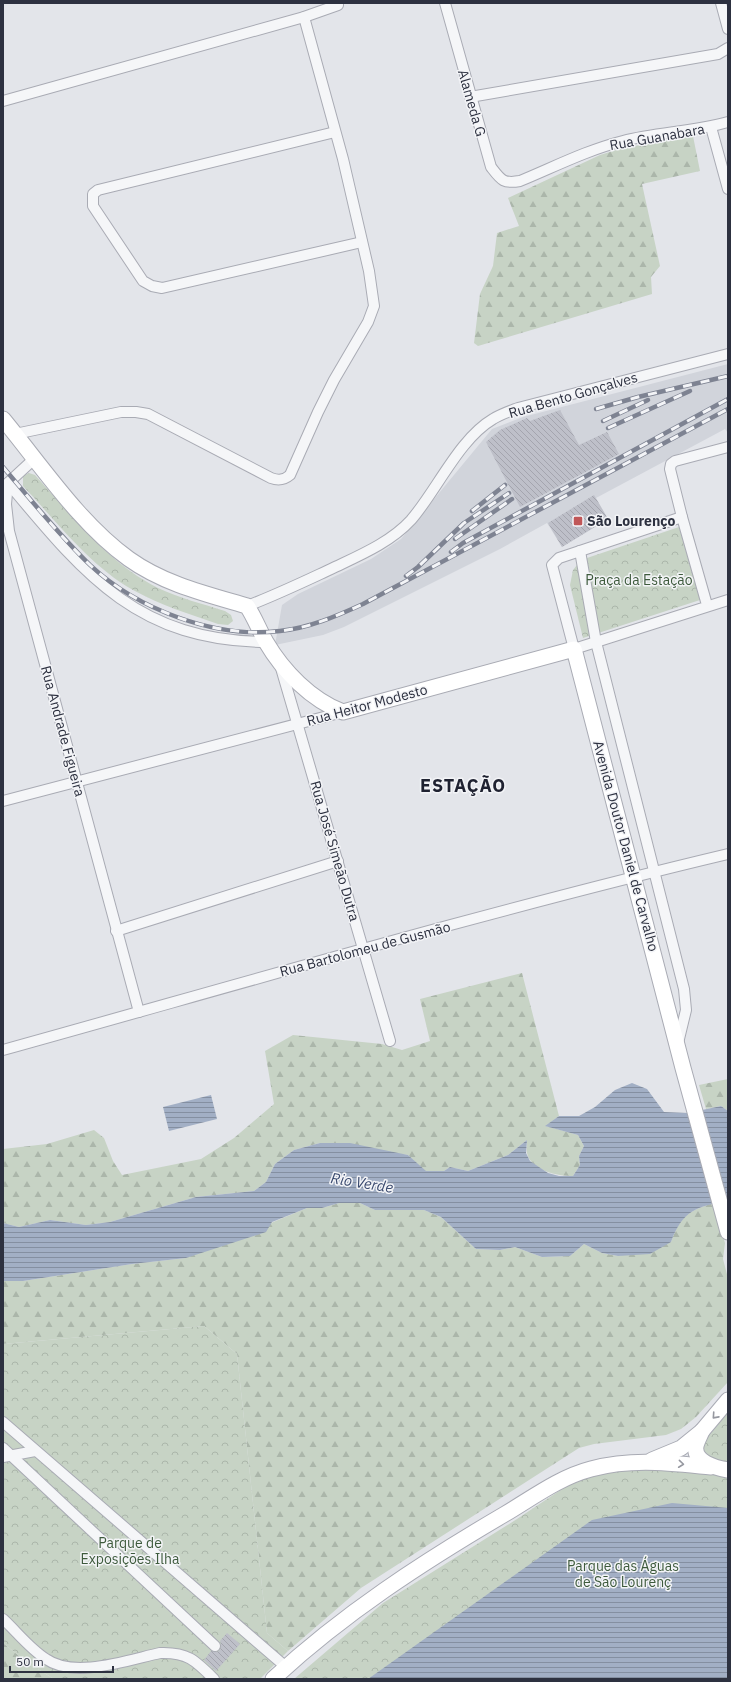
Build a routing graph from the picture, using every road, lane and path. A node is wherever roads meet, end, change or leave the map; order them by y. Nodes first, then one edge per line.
1 (444, 3) edge
2 (721, 3) edge
3 (338, 5) dead end
4 (304, 17) junction
5 (728, 30) edge
6 (728, 48) edge
7 (470, 97) junction
8 (3, 101) edge
9 (728, 122) edge
10 (712, 127) junction
11 (335, 132) junction
12 (520, 181) joint
13 (728, 188) edge
14 (362, 242) junction
15 (728, 354) edge
16 (3, 419) edge
17 (16, 434) junction
18 (728, 447) edge
19 (34, 458) junction
20 (8, 483) junction
21 (682, 517) junction
22 (6, 532) edge
23 (580, 551) junction
24 (728, 600) edge
25 (247, 606) junction
26 (707, 606) junction
27 (266, 642) junction
28 (596, 642) junction
29 (574, 649) junction
30 (280, 662) junction
31 (343, 712) junction
32 (297, 723) junction
33 (76, 782) junction
34 (3, 801) edge
35 (728, 854) edge
36 (338, 861) junction
37 (654, 872) junction
38 (635, 876) junction
39 (116, 931) junction
40 (363, 949) junction
41 (139, 1012) junction
42 (390, 1041) dead end
43 (678, 1044) junction
44 (3, 1050) edge
45 (726, 1227) edge
46 (728, 1400) edge
47 (3, 1422) edge
48 (702, 1431) junction
49 (3, 1448) edge
50 (35, 1451) junction
51 (8, 1457) edge
52 (651, 1461) junction
53 (711, 1467) junction
54 (728, 1470) edge
55 (3, 1619) edge
56 (215, 1646) dead end
57 (286, 1667) junction
58 (214, 1679) edge
59 (273, 1679) edge

1 - 7 street, Alameda G
2 - 5 street
3 - 4 street
4 - 8 street
4 - 11 street
6 - 7 street
7 - 12 street, Alameda G
9 - 10 street, Rua Guanabara
10 - 12 street, Rua Guanabara
10 - 13 street
11 - 14 street
11 - 14 street
14 - 17 street
15 - 25 street, Rua Bento Gonçalves
16 - 17 main road
17 - 19 main road
18 - 21 street
19 - 20 street
19 - 25 main road
20 - 22 street, Rua Andrade Figueira
20 - 27 street
21 - 23 street
21 - 26 street
22 - 33 street, Rua Andrade Figueira
23 - 28 street
23 - 29 street
24 - 26 street, Rua Heitor Modesto
25 - 27 main road, Rua José Simeão Dutra
26 - 28 street, Rua Heitor Modesto
27 - 30 main road, Rua José Simeão Dutra
28 - 29 street, Rua Heitor Modesto
28 - 37 street
29 - 31 main road, Rua Heitor Modesto
29 - 38 main road, Avenida Doutor Daniel de Carvalho
30 - 31 main road, Rua José Simeão Dutra
30 - 32 street, Rua José Simeão Dutra
31 - 32 street, Rua Heitor Modesto
32 - 33 street, Rua Heitor Modesto
32 - 36 street, Rua José Simeão Dutra
33 - 34 street, Rua Heitor Modesto
33 - 39 street, Rua Andrade Figueira
35 - 37 street, Rua Bartolomeu de Gusmão
36 - 39 street
36 - 40 street, Rua José Simeão Dutra
37 - 38 street, Rua Bartolomeu de Gusmão
37 - 43 street
38 - 40 street, Rua Bartolomeu de Gusmão
38 - 43 main road, Avenida Doutor Daniel de Carvalho
39 - 41 street, Rua Andrade Figueira
40 - 41 street, Rua Bartolomeu de Gusmão
40 - 42 street, Rua José Simeão Dutra
41 - 44 street, Rua Bartolomeu de Gusmão
43 - 45 main road, Avenida Doutor Daniel de Carvalho
46 -> 48 main road
47 - 50 street
48 - 52 main road
48 - 53 main road
49 - 51 street
50 - 51 street
50 - 57 street
51 - 56 street
52 -> 53 main road
52 - 57 main road
53 - 54 main road
55 - 58 street
57 - 59 main road

